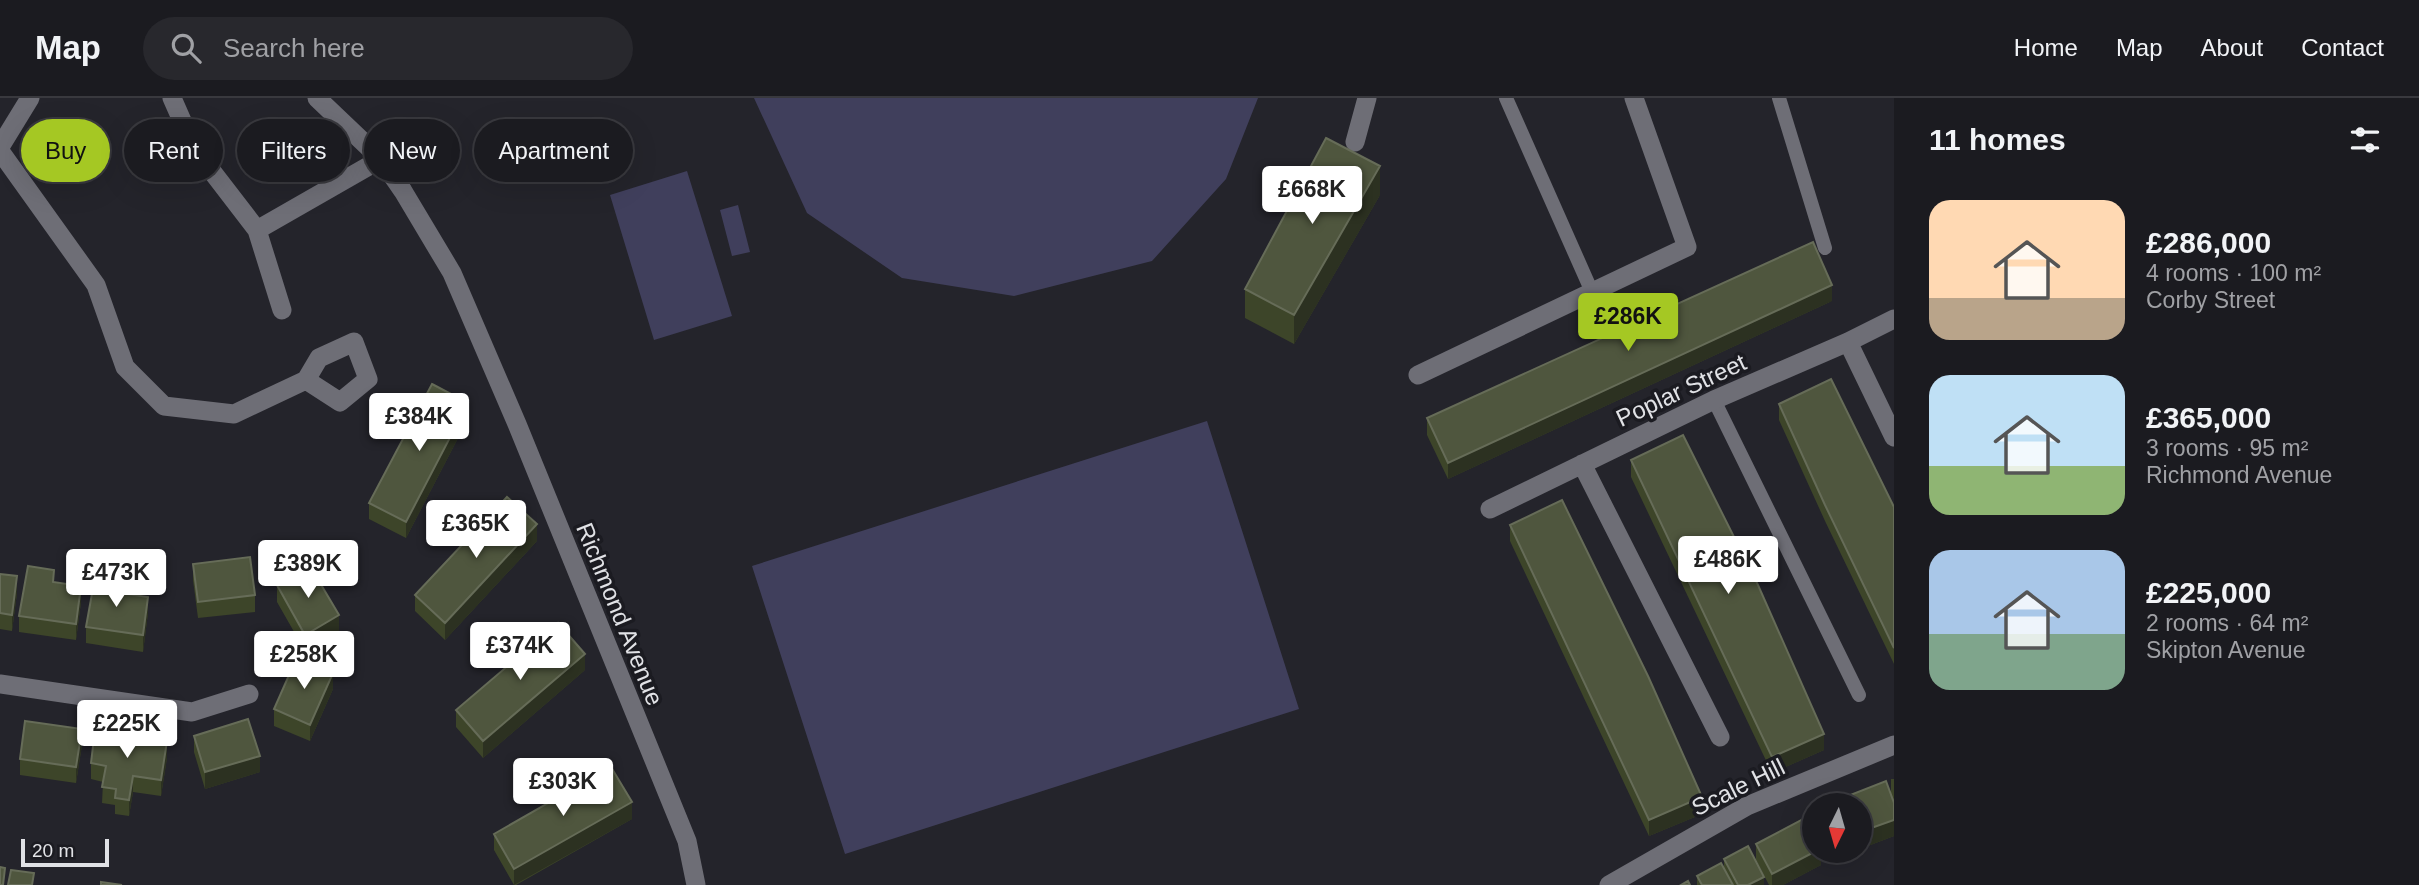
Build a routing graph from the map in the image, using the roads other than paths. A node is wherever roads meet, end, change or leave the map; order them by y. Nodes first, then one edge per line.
1 (30, 98) edge
2 (172, 98) edge
3 (317, 98) edge
4 (1367, 98) edge
5 (1506, 98) edge
6 (1634, 98) edge
7 (1779, 98) edge
8 (1355, 142) dead end
9 (364, 143) edge
10 (0, 149) edge
11 (364, 169) edge
12 (397, 182) edge
13 (257, 230) junction
14 (1825, 248) dead end
15 (1592, 292) junction
16 (282, 310) dead end
17 (1894, 319) edge
18 (1848, 342) junction
19 (1418, 375) dead end
20 (306, 380) dead end
21 (1714, 400) junction
22 (1894, 437) edge
23 (1582, 464) junction
24 (1490, 509) dead end
25 (0, 684) edge
26 (249, 694) dead end
27 (1859, 695) dead end
28 (1720, 737) dead end
29 (1894, 745) edge
30 (696, 885) edge
31 (1609, 885) edge

1 - 10 street
2 - 13 street
3 - 9 street, Richmond Avenue
4 - 8 street
5 - 15 lane
6 - 15 street
7 - 14 lane
10 - 20 street
11 - 13 street
12 - 30 street, Richmond Avenue
13 - 16 street
15 - 19 street
17 - 18 street, Poplar Street
18 - 21 street, Poplar Street
18 - 22 street
21 - 23 street, Poplar Street
21 - 27 lane
23 - 24 street, Poplar Street
23 - 28 street
25 - 26 street
29 - 31 street, Scale Hill

